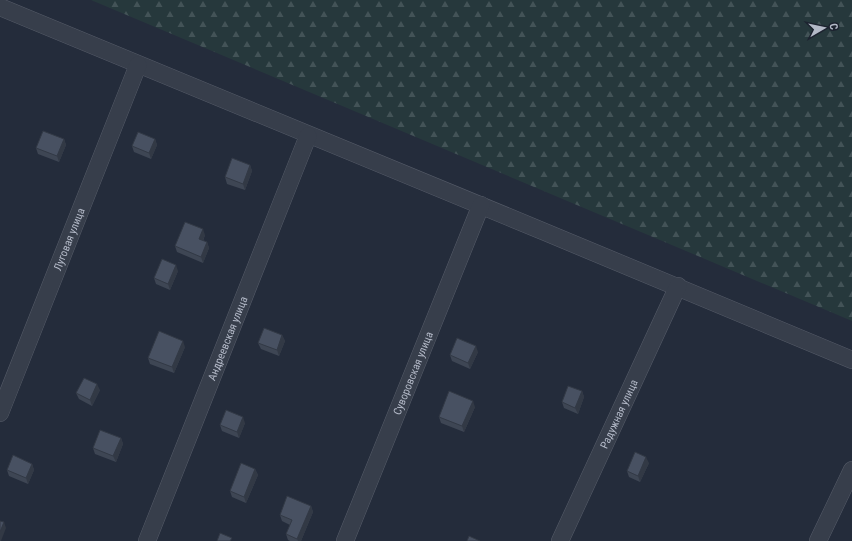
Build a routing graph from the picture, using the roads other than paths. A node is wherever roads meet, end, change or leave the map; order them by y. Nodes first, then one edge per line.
1 (0, 7) edge
2 (138, 65) junction
3 (308, 136) junction
4 (481, 205) junction
5 (678, 286) junction
6 (852, 360) edge
7 (0, 413) edge
8 (852, 470) edge
9 (146, 541) edge
10 (344, 541) edge
11 (560, 541) edge
12 (818, 541) edge

1 - 2 street
2 - 3 street
2 - 7 street, Луговая улица
3 - 4 street
3 - 9 street, Андреевская улица
4 - 5 street
4 - 10 street, Суворовская улица
5 - 6 street
5 - 11 street, Радужная улица
8 - 12 street

